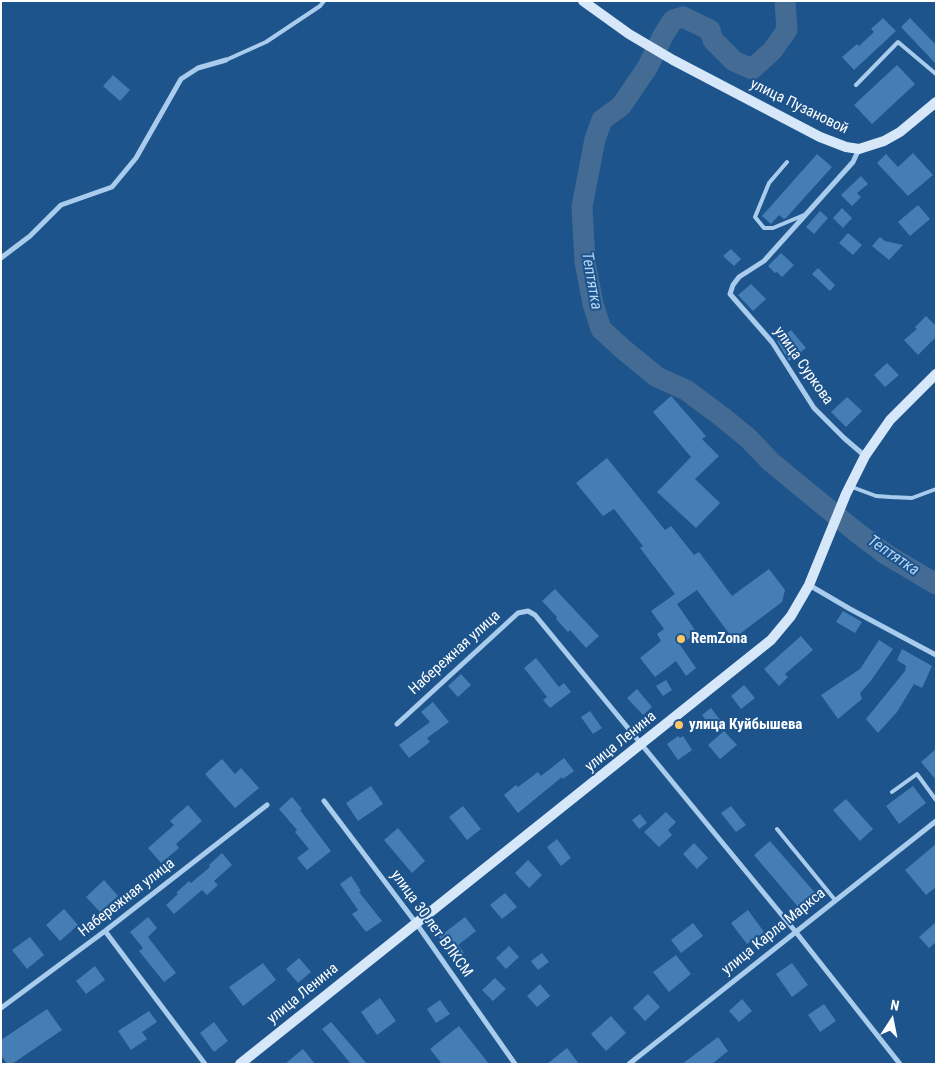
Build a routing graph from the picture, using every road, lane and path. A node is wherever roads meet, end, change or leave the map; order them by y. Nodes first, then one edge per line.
1 (324, 1) edge
2 (583, 1) edge
3 (226, 60) joint
4 (936, 74) edge
5 (856, 85) dead end
6 (936, 102) edge
7 (860, 148) junction
8 (787, 162) dead end
9 (806, 214) junction
10 (1, 258) edge
11 (936, 374) edge
12 (864, 456) junction
13 (936, 488) edge
14 (848, 490) junction
15 (809, 585) junction
16 (936, 655) edge
17 (396, 724) dead end
18 (642, 744) junction
19 (892, 792) dead end
20 (936, 800) edge
21 (324, 801) dead end
22 (267, 805) dead end
23 (936, 821) edge
24 (777, 829) dead end
25 (835, 900) junction
26 (416, 923) junction
27 (105, 931) junction
28 (795, 931) junction
29 (1, 1008) edge
30 (205, 1064) edge
31 (240, 1064) edge
32 (515, 1064) edge
33 (629, 1064) edge
34 (900, 1064) edge

1 - 3 lane
2 - 7 main road, улица Пузановой
3 - 10 street
4 - 5 lane
6 - 7 main road, улица Пузановой
7 - 9 street
8 - 9 lane
9 - 12 street, улица Суркова
11 - 12 main road, улица Ленина
12 - 14 main road, улица Ленина
13 - 14 lane
14 - 15 main road, улица Ленина
15 - 16 street
15 - 18 main road, улица Ленина
17 - 18 street, Набережная улица
18 - 26 main road, улица Ленина
18 - 28 street
19 - 20 lane
21 - 26 street, улица 30 лет ВЛКСМ
22 - 27 street, Набережная улица
23 - 25 street, улица Карла Маркса
24 - 25 lane
25 - 28 street, улица Карла Маркса
26 - 31 main road, улица Ленина
26 - 32 street, улица 30 лет ВЛКСМ
27 - 29 street, Набережная улица
27 - 30 street
28 - 33 street, улица Карла Маркса
28 - 34 street

